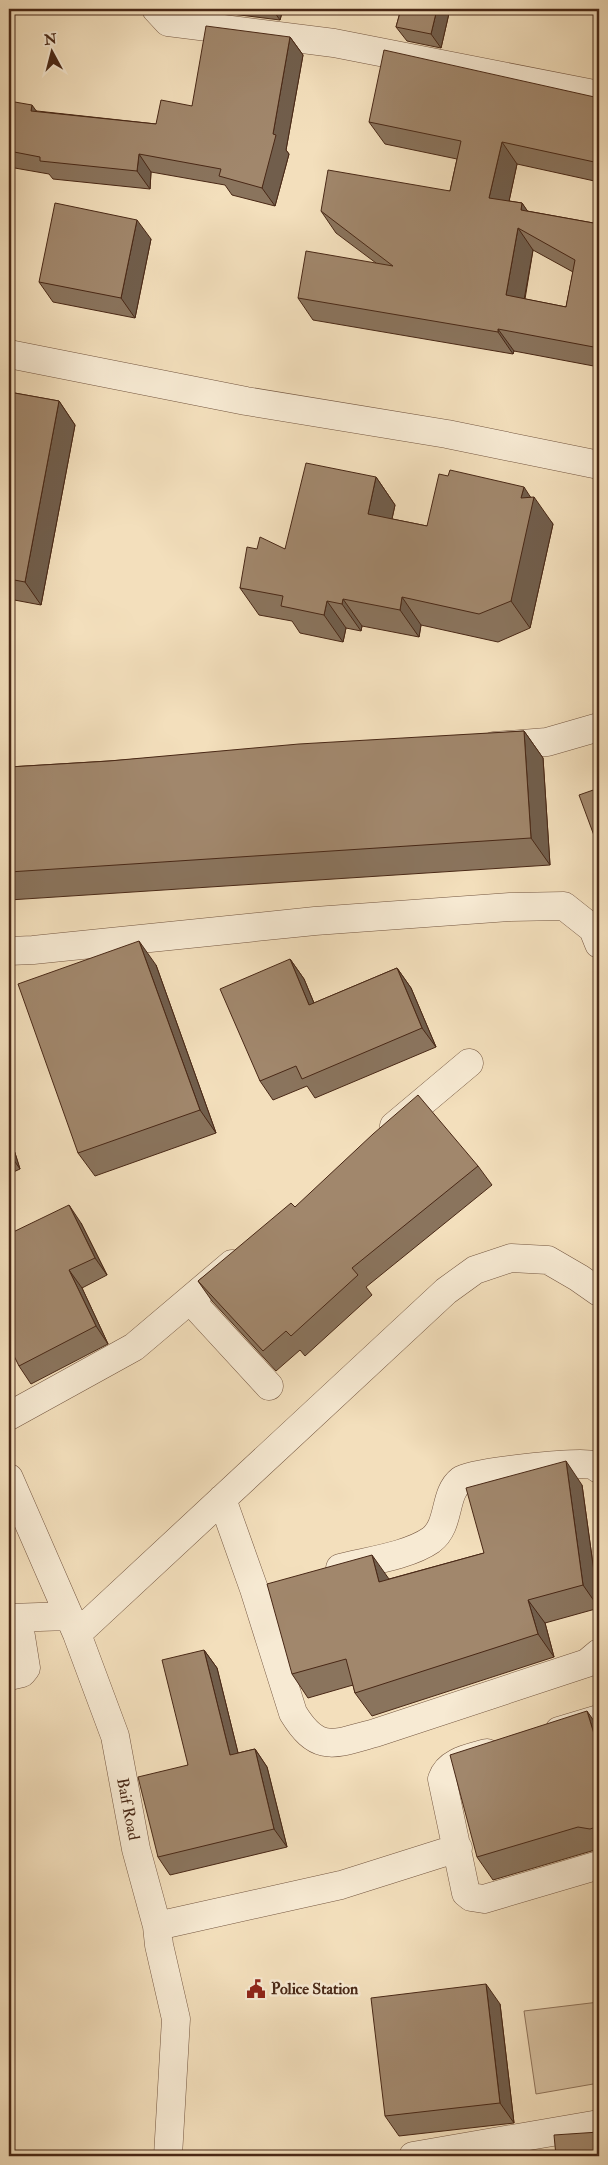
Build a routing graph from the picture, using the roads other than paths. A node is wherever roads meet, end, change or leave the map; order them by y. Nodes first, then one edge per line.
1 (156, 9) edge
2 (599, 95) edge
3 (9, 354) edge
4 (599, 465) edge
5 (599, 727) edge
6 (466, 748) edge
7 (599, 944) edge
8 (9, 950) edge
9 (469, 1063) dead end
10 (379, 1140) edge
11 (251, 1248) edge
12 (599, 1292) edge
13 (190, 1300) junction
14 (269, 1386) dead end
15 (9, 1416) edge
16 (599, 1469) edge
17 (9, 1478) edge
18 (222, 1499) junction
19 (320, 1573) edge
20 (282, 1582) edge
21 (254, 1589) junction
22 (13, 1618) edge
23 (73, 1625) junction
24 (599, 1654) edge
25 (9, 1676) edge
26 (599, 1719) edge
27 (536, 1738) edge
28 (508, 1747) edge
29 (458, 1848) junction
30 (599, 1865) edge
31 (157, 1926) junction
32 (599, 2124) edge
33 (168, 2156) edge
34 (413, 2156) edge

1 - 2 street
3 - 4 street
5 - 6 street
7 - 8 street
9 - 10 street
11 - 13 street
12 - 18 street
13 - 14 street
13 - 15 street
16 - 19 street
17 - 23 street, Baif Road
18 - 21 street
18 - 23 street
20 - 21 street
21 - 24 street
22 - 23 street
22 - 25 street
23 - 31 street, Baif Road
26 - 27 street
28 - 29 street
29 - 30 street
29 - 31 street
31 - 33 street, Baif Road
32 - 34 street

